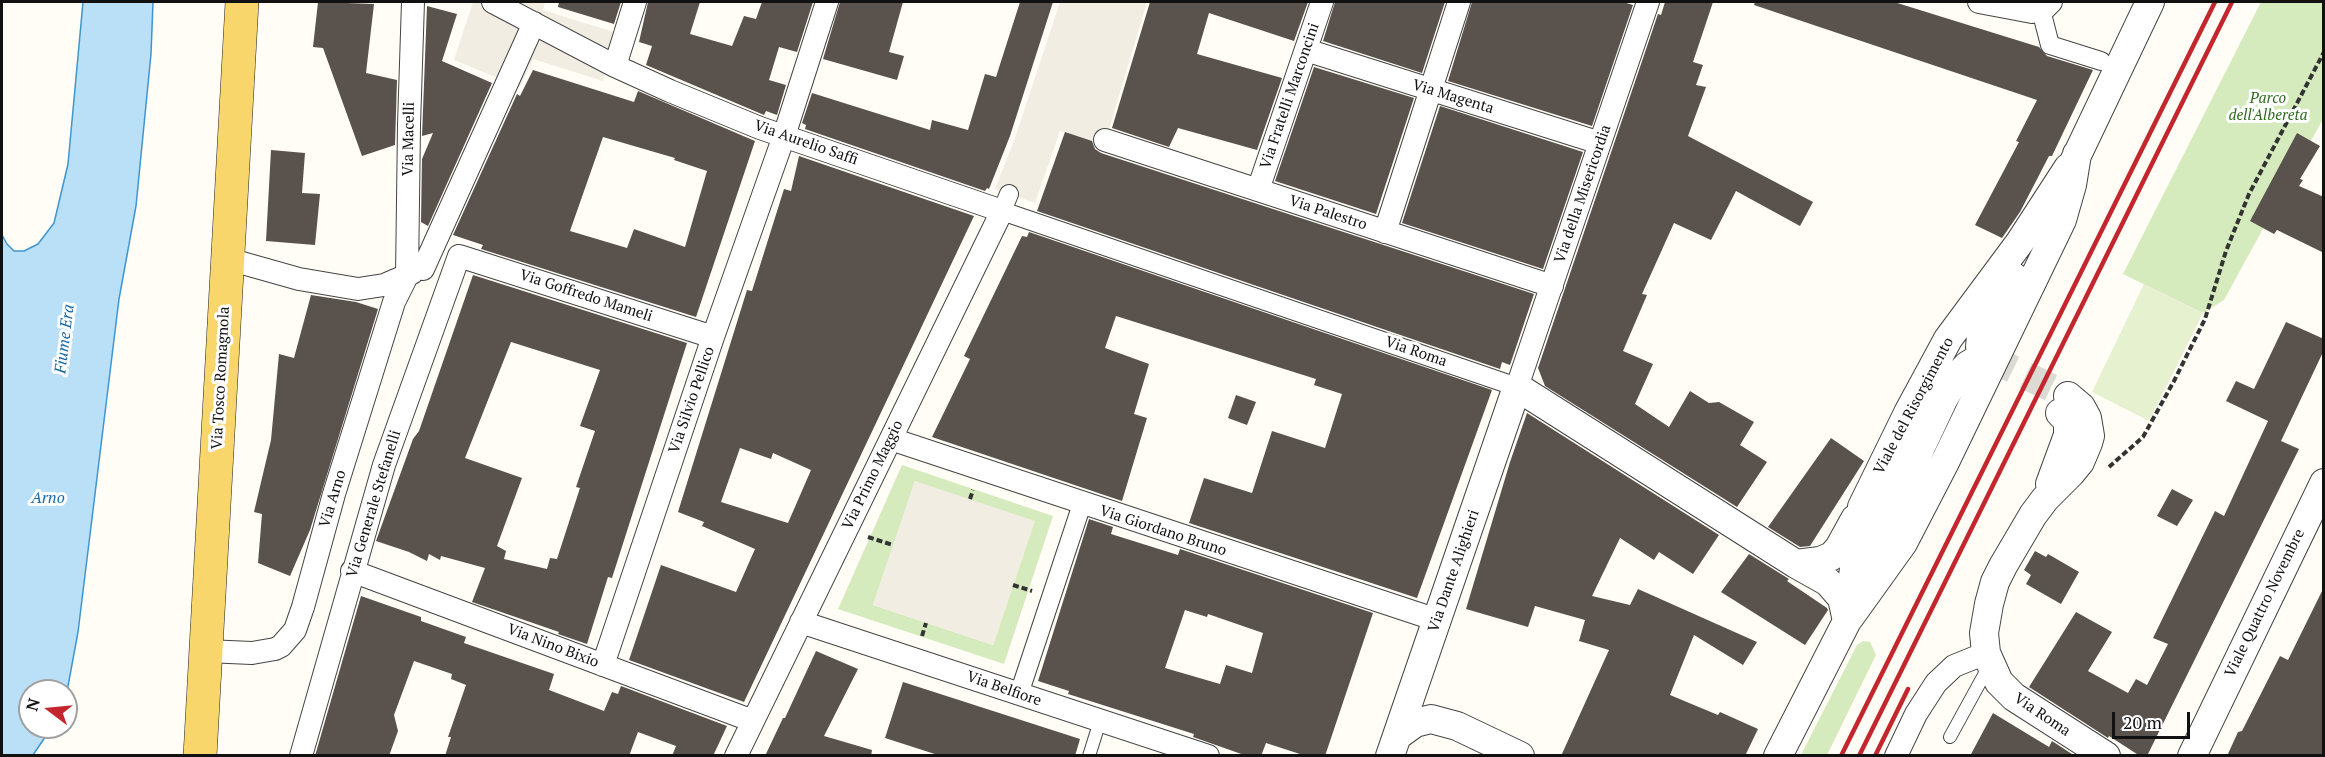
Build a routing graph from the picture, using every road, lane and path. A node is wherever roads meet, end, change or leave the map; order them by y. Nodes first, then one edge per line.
1 (414, 2) edge
2 (493, 2) edge
3 (635, 2) edge
4 (827, 2) edge
5 (1322, 2) edge
6 (1459, 2) edge
7 (1648, 2) edge
8 (1978, 2) edge
9 (2150, 2) edge
10 (246, 5) edge
11 (2046, 6) edge
12 (534, 23) junction
13 (1306, 50) junction
14 (2324, 52) edge
15 (2101, 61) dead end
16 (615, 66) junction
17 (1430, 90) junction
18 (784, 136) junction
19 (1105, 140) dead end
20 (1600, 143) junction
21 (2077, 154) junction
22 (1258, 190) junction
23 (1006, 202) junction
24 (1385, 232) junction
25 (459, 256) junction
26 (228, 259) junction
27 (415, 272) junction
28 (1552, 286) junction
29 (713, 337) junction
30 (1518, 387) junction
31 (2064, 404) dead end
32 (891, 439) junction
33 (2105, 471) dead end
34 (2324, 483) edge
35 (1082, 504) junction
36 (1862, 507) junction
37 (1796, 564) junction
38 (352, 571) junction
39 (1854, 610) junction
40 (1437, 620) junction
41 (801, 622) junction
42 (206, 651) junction
43 (1988, 659) junction
44 (603, 665) junction
45 (1019, 694) junction
46 (753, 721) junction
47 (1100, 721) junction
48 (1950, 737) dead end
49 (1393, 746) edge
50 (1194, 754) edge
51 (200, 756) edge
52 (301, 756) edge
53 (736, 756) edge
54 (1089, 756) edge
55 (1520, 756) edge
56 (1778, 756) edge
57 (1896, 756) edge
58 (2106, 756) edge
59 (2192, 756) edge

1 - 27 street, Via Macelli
2 - 12 street, Via Aurelio Saffi
3 - 16 street
4 - 18 street, Via Silvio Pellico
5 - 13 street, Via Fratelli Marconcini
6 - 17 street
7 - 20 street, Via della Misericordia
8 - 11 street
9 - 21 street, Viale del Risorgimento
10 - 26 main road, Via Tosco Romagnola
11 - 15 street
12 - 16 street, Via Aurelio Saffi
12 - 27 street, Via Arno
13 - 17 street, Via Magenta
13 - 22 street, Via Fratelli Marconcini
14 - 33 path
16 - 18 street, Via Aurelio Saffi
17 - 20 street, Via Magenta
17 - 24 street
18 - 23 street, Via Aurelio Saffi
18 - 29 street, Via Silvio Pellico
19 - 22 street, Via Palestro
20 - 28 street, Via della Misericordia
21 - 36 street, Viale del Risorgimento
21 - 39 street, Viale del Risorgimento
21 - 39 street, Viale del Risorgimento
22 - 24 street, Via Palestro
23 - 30 street, Via Roma
23 - 32 street, Via Primo Maggio
24 - 28 street, Via Palestro
25 - 27 street
25 - 29 street, Via Goffredo Mameli
25 - 38 street, Via Generale Stefanelli
26 - 27 street
26 - 42 main road, Via Tosco Romagnola
27 - 42 street, Via Arno
28 - 30 street, Via della Misericordia
29 - 44 street, Via Silvio Pellico
30 - 37 street, Via Roma
30 - 40 street, Via Dante Alighieri
31 - 43 street
32 - 35 street, Via Giordano Bruno
32 - 41 street, Via Primo Maggio
34 - 59 street, Viale Quattro Novembre
35 - 40 street, Via Giordano Bruno
35 - 45 street
36 - 37 street
36 - 39 street, Viale del Risorgimento
37 - 39 street, Via Roma
38 - 44 street, Via Nino Bixio
38 - 52 street, Via Generale Stefanelli
39 - 56 street
40 - 49 street, Via Dante Alighieri
41 - 45 street, Via Belfiore
41 - 46 street, Via Primo Maggio
42 - 51 main road, Via Tosco Romagnola
43 - 48 lane
43 - 57 street
43 - 58 street, Via Roma
44 - 46 street, Via Nino Bixio
45 - 47 street, Via Belfiore
46 - 53 street, Via Primo Maggio
47 - 50 street, Via Belfiore
47 - 54 lane
49 - 55 street

